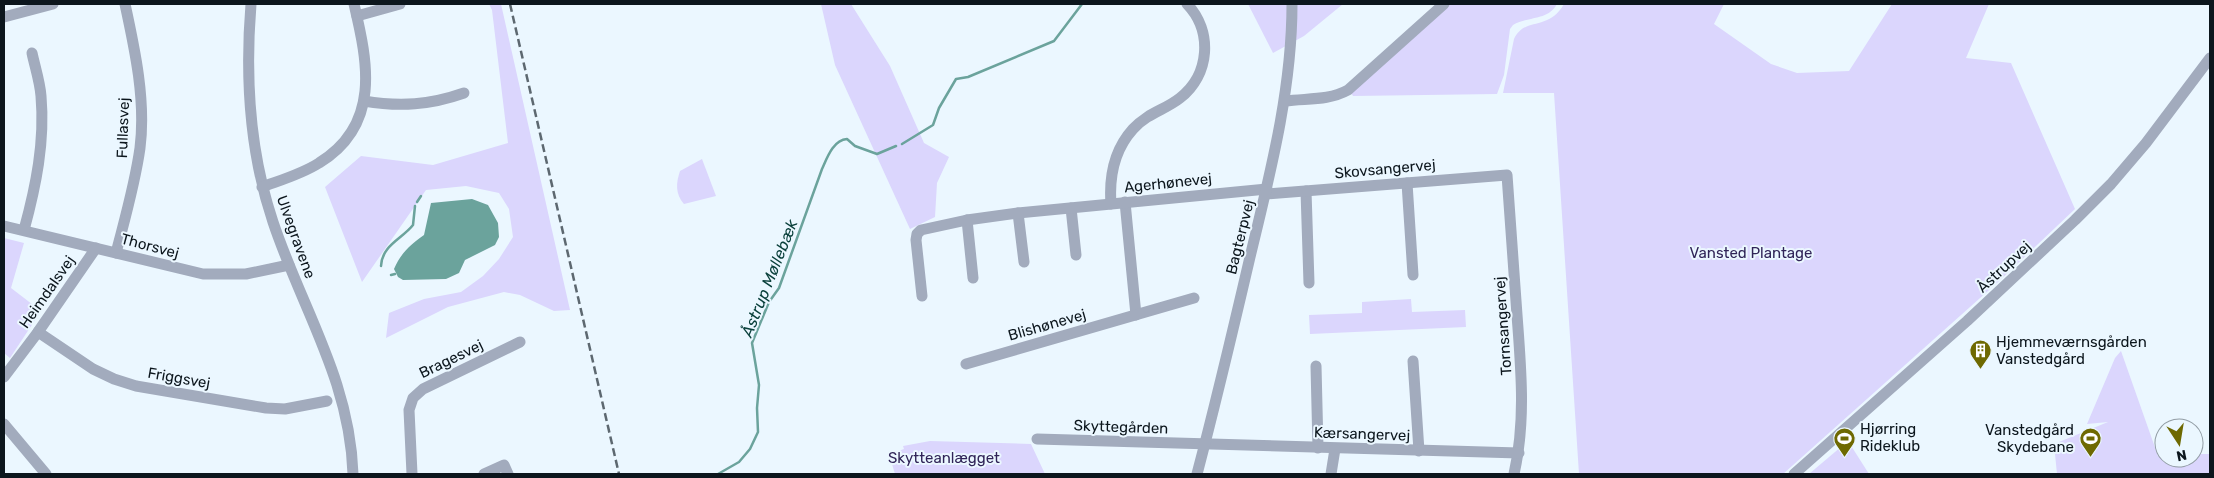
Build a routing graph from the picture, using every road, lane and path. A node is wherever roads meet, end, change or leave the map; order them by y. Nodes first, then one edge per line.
1 (53, 4) edge
2 (125, 4) edge
3 (251, 4) edge
4 (354, 4) edge
5 (400, 4) edge
6 (1187, 4) edge
7 (1292, 4) edge
8 (1444, 4) edge
9 (357, 16) junction
10 (4, 17) edge
11 (32, 54) dead end
12 (2210, 58) edge
13 (464, 93) dead end
14 (364, 101) junction
15 (1285, 101) junction
16 (1507, 175) joint
17 (1407, 183) junction
18 (262, 187) junction
19 (1266, 191) junction
20 (1306, 191) junction
21 (1125, 202) junction
22 (1111, 204) junction
23 (1071, 208) junction
24 (1018, 213) junction
25 (967, 220) junction
26 (4, 226) edge
27 (24, 230) junction
28 (96, 248) junction
29 (116, 253) junction
30 (1076, 255) dead end
31 (1024, 262) dead end
32 (289, 265) junction
33 (1413, 275) dead end
34 (973, 278) dead end
35 (1309, 283) dead end
36 (922, 296) dead end
37 (1194, 298) dead end
38 (1136, 315) junction
39 (38, 332) junction
40 (520, 342) dead end
41 (1412, 361) dead end
42 (966, 364) dead end
43 (1316, 366) dead end
44 (4, 377) edge
45 (327, 401) dead end
46 (4, 424) edge
47 (1037, 439) dead end
48 (1205, 444) junction
49 (1318, 448) junction
50 (1335, 449) junction
51 (1419, 451) junction
52 (1518, 453) junction
53 (46, 474) edge
54 (353, 474) edge
55 (412, 474) edge
56 (484, 474) edge
57 (508, 474) edge
58 (1197, 474) edge
59 (1331, 474) edge
60 (1514, 474) edge
61 (1794, 474) edge

1 - 10 street
2 - 29 street, Fullasvej
3 - 18 street, Ulvegravene
4 - 9 street
5 - 9 street
6 - 22 street
7 - 15 street, Bagterpvej
8 - 15 street
9 - 14 street
11 - 27 street
12 - 61 street, Åstrupvej
13 - 14 street
14 - 18 street
15 - 19 street, Bagterpvej
16 - 17 street, Skovsangervej
16 - 52 street, Tornsangervej
17 - 20 street, Skovsangervej
17 - 33 street
18 - 32 street, Ulvegravene
19 - 20 street, Skovsangervej
19 - 21 street, Agerhønevej
19 - 48 street, Bagterpvej
20 - 35 street
21 - 22 street, Agerhønevej
21 - 38 street
22 - 23 street, Agerhønevej
23 - 24 street, Agerhønevej
23 - 30 street
24 - 25 street, Agerhønevej
24 - 31 street
25 - 34 street
25 - 36 street, Agerhønevej
26 - 27 street, Thorsvej
27 - 28 street, Thorsvej
28 - 29 street, Thorsvej
28 - 39 street, Heimdalsvej
29 - 32 street, Thorsvej
32 - 54 street, Ulvegravene
37 - 38 street, Blishønevej
38 - 42 street, Blishønevej
39 - 44 street, Heimdalsvej
39 - 45 street, Friggsvej
40 - 55 street, Bragesvej
41 - 51 street
43 - 49 street
46 - 53 street
47 - 48 street, Skyttegården
48 - 49 street, Kærsangervej
48 - 58 street, Bagterpvej
49 - 50 street, Kærsangervej
50 - 51 street, Kærsangervej
50 - 59 street
51 - 52 street, Kærsangervej
52 - 60 street, Tornsangervej
56 - 57 street

